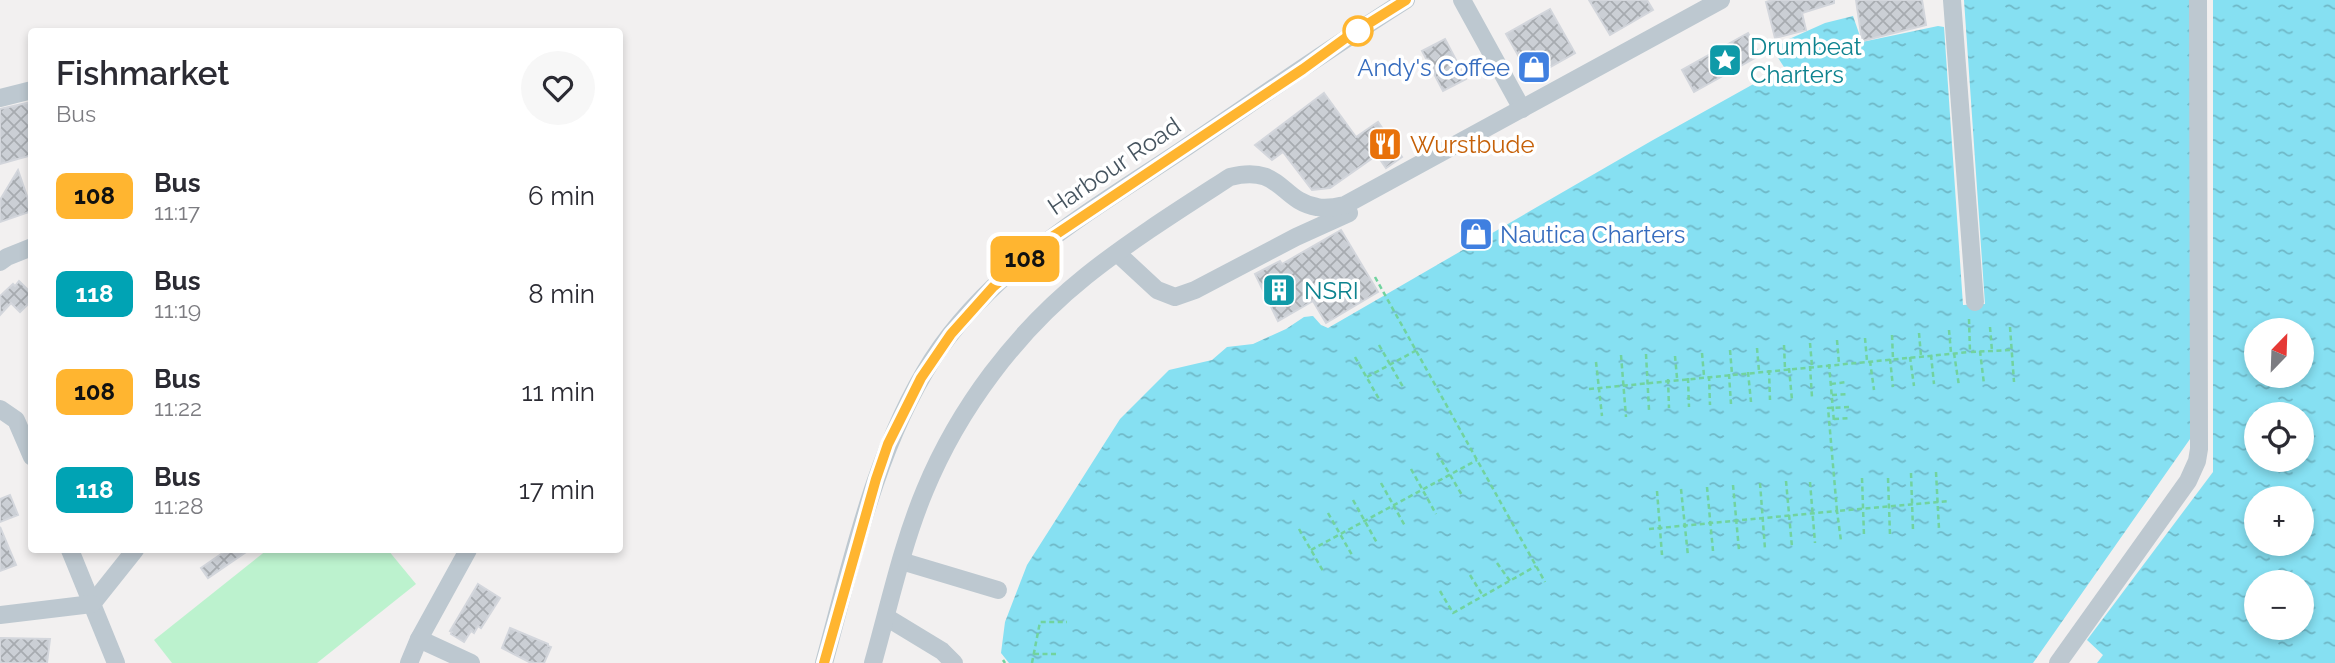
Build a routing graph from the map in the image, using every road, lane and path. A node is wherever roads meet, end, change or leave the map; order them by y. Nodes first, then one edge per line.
1 (1406, 0) edge
2 (1462, 0) edge
3 (1721, 0) edge
4 (1952, 0) edge
5 (2198, 0) edge
6 (28, 91) edge
7 (0, 98) edge
8 (1522, 109) junction
9 (1349, 213) dead end
10 (28, 249) edge
11 (1116, 253) junction
12 (0, 262) edge
13 (1376, 277) dead end
14 (1972, 306) joint
15 (1990, 327) dead end
16 (2010, 327) dead end
17 (1949, 330) dead end
18 (1919, 333) dead end
19 (1892, 335) dead end
20 (1865, 338) dead end
21 (1838, 340) dead end
22 (1810, 343) dead end
23 (1379, 345) dead end
24 (1784, 345) dead end
25 (1757, 348) dead end
26 (1417, 350) junction
27 (1730, 350) dead end
28 (2011, 350) junction
29 (1980, 351) junction
30 (1992, 351) junction
31 (1970, 352) junction
32 (1702, 353) dead end
33 (1953, 353) junction
34 (1646, 354) dead end
35 (1621, 355) dead end
36 (1931, 355) junction
37 (1675, 356) dead end
38 (1921, 356) dead end
39 (1355, 357) dead end
40 (1910, 357) junction
41 (1892, 359) junction
42 (1868, 361) junction
43 (1595, 362) dead end
44 (1829, 364) junction
45 (1839, 364) junction
46 (1811, 366) junction
47 (1787, 368) junction
48 (1769, 370) junction
49 (1759, 371) junction
50 (1748, 372) junction
51 (1730, 374) junction
52 (1706, 376) junction
53 (1367, 377) junction
54 (1688, 378) junction
55 (1668, 379) junction
56 (1677, 379) junction
57 (1847, 382) dead end
58 (2014, 382) dead end
59 (1831, 384) junction
60 (1934, 384) dead end
61 (1984, 384) dead end
62 (1914, 386) dead end
63 (1959, 386) dead end
64 (1403, 387) dead end
65 (1893, 387) dead end
66 (1589, 388) dead end
67 (1874, 390) dead end
68 (1848, 394) dead end
69 (1832, 395) junction
70 (1812, 397) dead end
71 (1379, 399) dead end
72 (1770, 400) dead end
73 (1792, 400) dead end
74 (1751, 402) dead end
75 (1731, 404) dead end
76 (1710, 405) dead end
77 (1689, 407) dead end
78 (1849, 407) dead end
79 (1669, 408) dead end
80 (1833, 408) junction
81 (0, 409) edge
82 (1649, 410) dead end
83 (1602, 416) dead end
84 (24, 417) edge
85 (1626, 417) dead end
86 (1851, 418) dead end
87 (28, 437) edge
88 (1437, 453) dead end
89 (1477, 460) junction
90 (1410, 469) dead end
91 (1936, 472) dead end
92 (1911, 473) dead end
93 (1862, 478) dead end
94 (1888, 478) dead end
95 (1786, 481) dead end
96 (1810, 482) dead end
97 (1381, 483) dead end
98 (1760, 483) dead end
99 (1733, 485) dead end
100 (1707, 487) dead end
101 (1681, 489) dead end
102 (1657, 491) dead end
103 (1462, 495) dead end
104 (1353, 500) dead end
105 (1950, 501) dead end
106 (1838, 511) junction
107 (1328, 513) dead end
108 (1436, 514) dead end
109 (1405, 526) dead end
110 (1660, 528) junction
111 (1299, 529) dead end
112 (1649, 529) dead end
113 (1939, 529) dead end
114 (1913, 530) dead end
115 (1890, 535) dead end
116 (1864, 536) dead end
117 (1841, 541) dead end
118 (1377, 543) dead end
119 (1815, 543) dead end
120 (1792, 547) dead end
121 (1765, 549) dead end
122 (1311, 550) junction
123 (1739, 550) dead end
124 (1713, 551) dead end
125 (71, 553) edge
126 (133, 553) edge
127 (466, 553) edge
128 (1352, 555) dead end
129 (1661, 555) dead end
130 (1688, 556) dead end
131 (901, 561) junction
132 (1497, 563) dead end
133 (1536, 566) junction
134 (1324, 571) dead end
135 (1470, 575) dead end
136 (1510, 581) junction
137 (1545, 582) dead end
138 (998, 590) dead end
139 (1440, 591) dead end
140 (1483, 596) junction
141 (92, 604) junction
142 (0, 615) edge
143 (886, 617) junction
144 (1067, 622) dead end
145 (419, 639) junction
146 (1034, 654) junction
147 (1059, 654) dead end
148 (116, 663) edge
149 (409, 663) edge
150 (471, 663) edge
151 (824, 663) edge
152 (873, 663) edge
153 (954, 663) edge
154 (1032, 663) edge
155 (2058, 663) edge

1 - 151 street, Harbour Road
2 - 8 street
3 - 8 street
4 - 14 street
5 - 155 street
6 - 7 street
8 - 11 street
9 - 11 street
10 - 12 street
11 - 131 street
13 - 26 path
14 - 31 path
15 - 30 path
16 - 28 path
17 - 33 path
18 - 38 path
19 - 41 path
20 - 42 path
21 - 45 path
22 - 46 path
23 - 64 path
24 - 47 path
25 - 49 path
26 - 53 path
26 - 89 path
27 - 51 path
28 - 30 path
28 - 58 path
29 - 30 path
29 - 31 path
29 - 61 path
31 - 33 path
32 - 52 path
33 - 36 path
33 - 63 path
34 - 82 path
35 - 85 path
36 - 40 path
36 - 60 path
37 - 56 path
39 - 53 path
40 - 41 path
40 - 62 path
41 - 42 path
41 - 65 path
42 - 45 path
42 - 67 path
43 - 83 path
44 - 45 path
44 - 46 path
44 - 59 path
46 - 47 path
46 - 70 path
47 - 48 path
47 - 73 path
48 - 49 path
48 - 72 path
49 - 50 path
50 - 51 path
50 - 74 path
51 - 52 path
51 - 75 path
52 - 54 path
52 - 76 path
53 - 71 path
54 - 56 path
54 - 77 path
55 - 56 path
55 - 66 path
55 - 79 path
57 - 59 path
59 - 69 path
68 - 69 path
69 - 80 path
78 - 80 path
80 - 86 path
80 - 106 path
81 - 84 street
84 - 87 street
88 - 103 path
89 - 122 path
89 - 133 path
90 - 108 path
91 - 113 path
92 - 114 path
93 - 116 path
94 - 115 path
95 - 120 path
96 - 119 path
97 - 109 path
98 - 121 path
99 - 123 path
100 - 124 path
101 - 130 path
102 - 110 path
104 - 118 path
105 - 106 path
106 - 110 path
106 - 117 path
107 - 128 path
110 - 112 path
110 - 129 path
111 - 122 path
122 - 134 path
125 - 141 street
126 - 141 street
127 - 145 street
131 - 138 street
131 - 143 street
132 - 136 path
133 - 136 path
133 - 137 path
135 - 140 path
136 - 140 path
139 - 140 path
141 - 142 street
141 - 148 street
143 - 152 street
143 - 153 street
144 - 146 path
145 - 149 street
145 - 150 street
146 - 147 path
146 - 154 path

